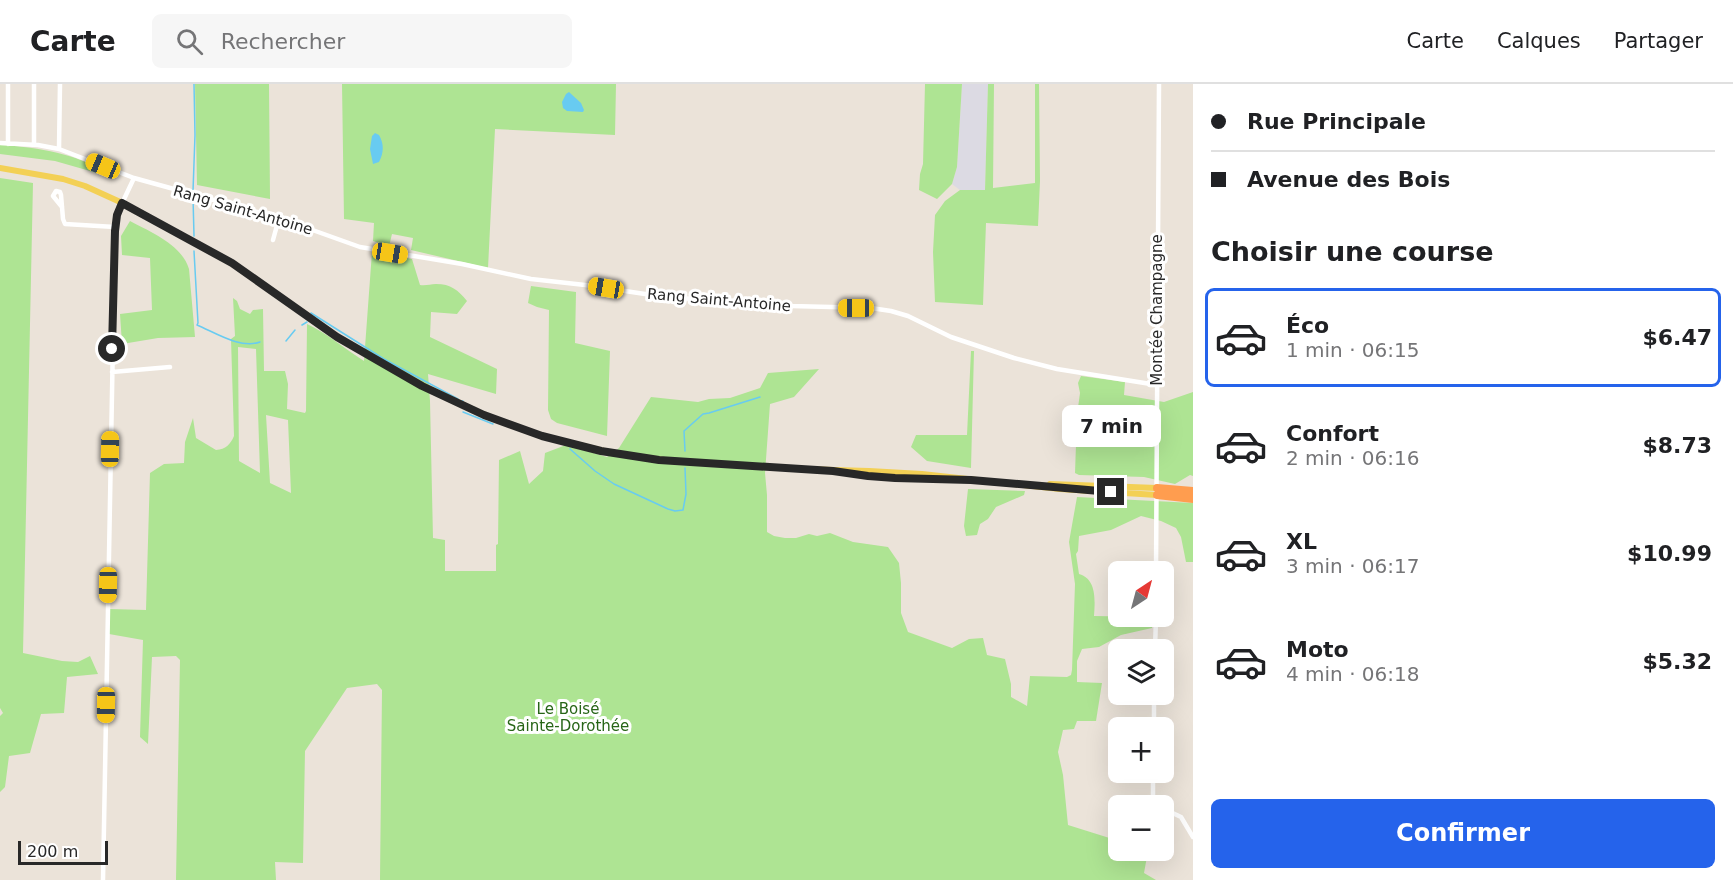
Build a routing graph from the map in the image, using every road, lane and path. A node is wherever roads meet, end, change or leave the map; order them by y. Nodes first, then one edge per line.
1 (8, 84) edge
2 (34, 84) edge
3 (60, 84) edge
4 (1158, 84) edge
5 (0, 143) edge
6 (8, 144) junction
7 (34, 144) junction
8 (59, 149) junction
9 (0, 168) edge
10 (134, 178) junction
11 (122, 203) junction
12 (62, 207) dead end
13 (279, 218) junction
14 (115, 227) junction
15 (273, 240) dead end
16 (170, 367) dead end
17 (112, 372) junction
18 (1157, 385) junction
19 (1193, 491) edge
20 (1157, 492) junction
21 (1193, 499) edge
22 (1156, 561) edge
23 (1174, 814) edge
24 (1193, 837) edge
25 (103, 880) edge

1 - 6 street
2 - 7 street
3 - 8 street
4 - 18 street, Montée Champagne
5 - 6 street, Rang Saint-Antoine
6 - 7 street, Rang Saint-Antoine
7 - 8 street, Rang Saint-Antoine
8 - 10 street, Rang Saint-Antoine
9 - 11 main road
10 - 11 street
10 - 13 street, Rang Saint-Antoine
11 - 14 street
11 - 20 main road
12 - 14 street
13 - 15 street
13 - 18 street, Rang Saint-Antoine
14 - 17 street
16 - 17 street
17 - 25 street
18 - 20 street, Montée Champagne
19 - 20 highway
20 - 21 highway
20 - 22 street, Montée Champagne
23 - 24 street

